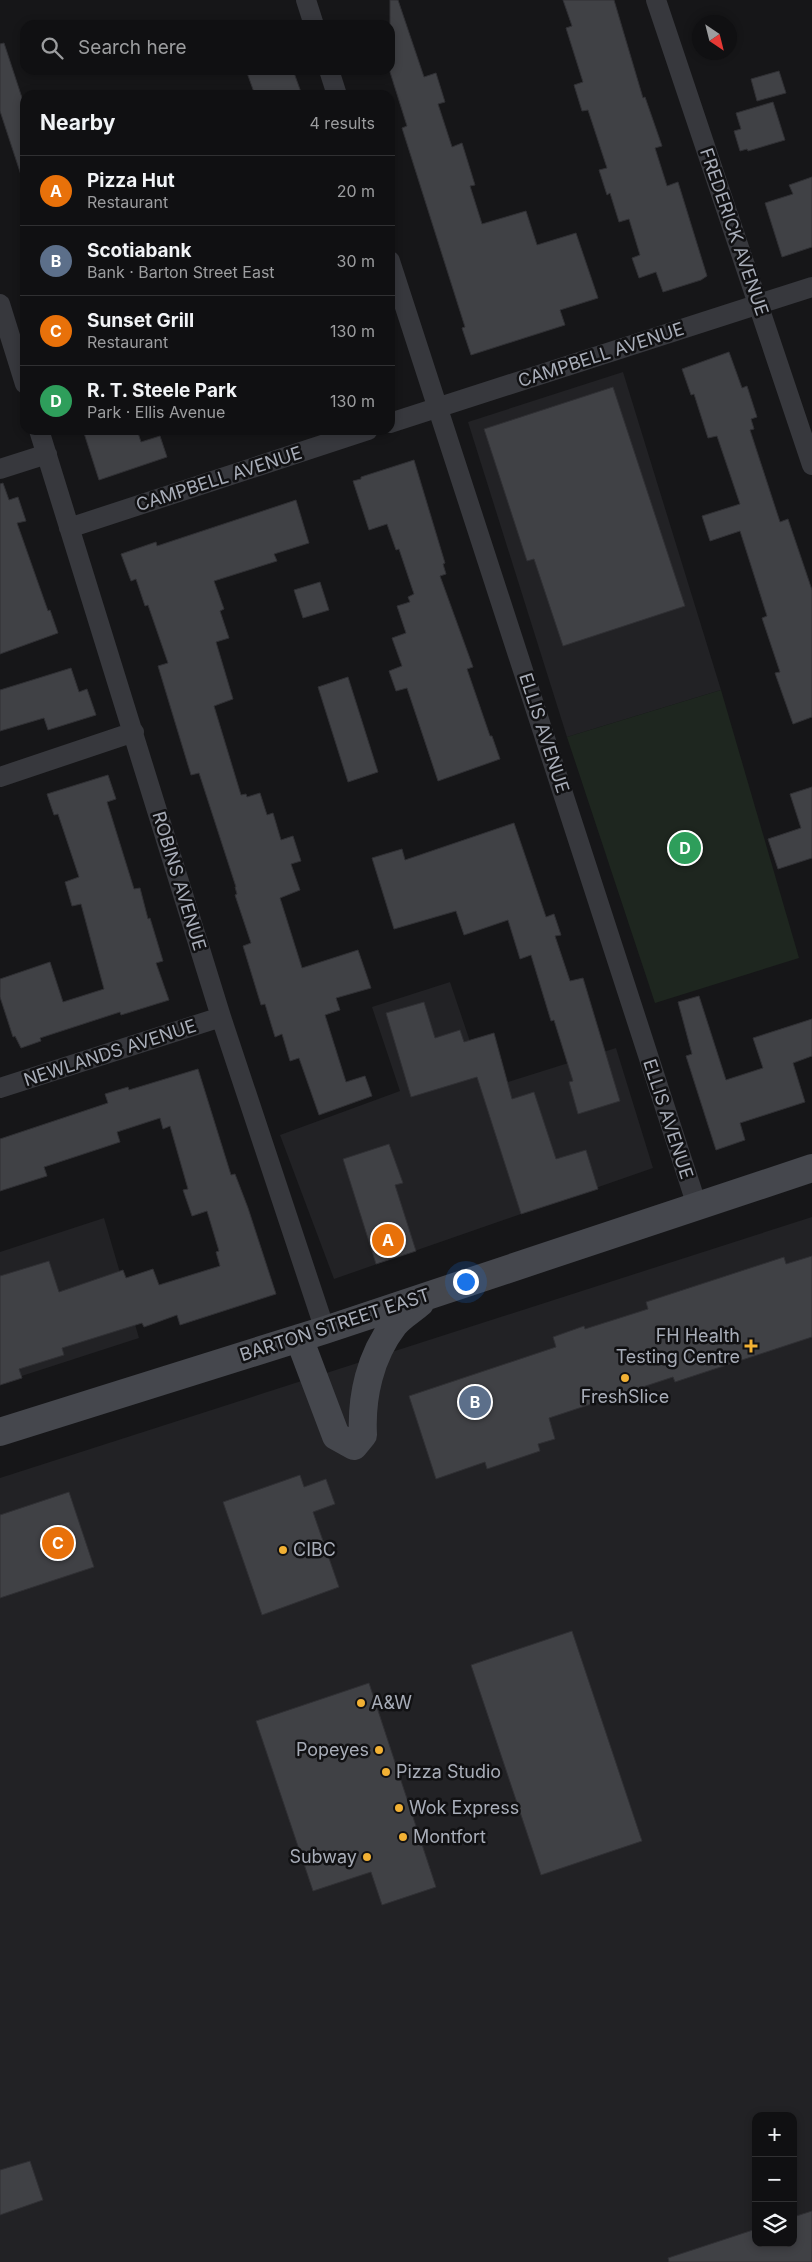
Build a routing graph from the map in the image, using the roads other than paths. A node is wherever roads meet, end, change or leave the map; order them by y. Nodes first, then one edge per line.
1 (306, 0) edge
2 (656, 0) edge
3 (312, 20) edge
4 (331, 75) edge
5 (335, 90) edge
6 (395, 277) edge
7 (812, 287) edge
8 (0, 304) edge
9 (759, 304) junction
10 (20, 368) edge
11 (437, 408) junction
12 (395, 421) edge
13 (40, 435) edge
14 (353, 435) edge
15 (46, 454) junction
16 (812, 465) edge
17 (0, 469) edge
18 (69, 528) junction
19 (134, 732) junction
20 (0, 777) edge
21 (221, 1017) junction
22 (0, 1088) edge
23 (812, 1168) edge
24 (696, 1206) junction
25 (430, 1294) junction
26 (325, 1330) junction
27 (300, 1338) junction
28 (0, 1432) edge

1 - 3 street
2 - 9 street, FREDERICK AVENUE
4 - 5 street
6 - 11 street, ELLIS AVENUE
7 - 9 street, CAMPBELL AVENUE
8 - 10 street
9 - 11 street, CAMPBELL AVENUE
9 - 16 street, FREDERICK AVENUE
11 - 12 street, CAMPBELL AVENUE
11 - 24 street, ELLIS AVENUE
13 - 15 street, ROBINS AVENUE
14 - 18 street, CAMPBELL AVENUE
15 - 17 street
15 - 18 street, ROBINS AVENUE
18 - 19 street, ROBINS AVENUE
19 - 20 street
19 - 21 street, ROBINS AVENUE
21 - 22 street, NEWLANDS AVENUE
21 - 26 street, ROBINS AVENUE
23 - 24 main road, BARTON STREET EAST
24 - 25 main road, BARTON STREET EAST
25 - 26 main road, BARTON STREET EAST
25 - 27 main road
26 - 27 main road, BARTON STREET EAST
27 - 28 main road, BARTON STREET EAST

